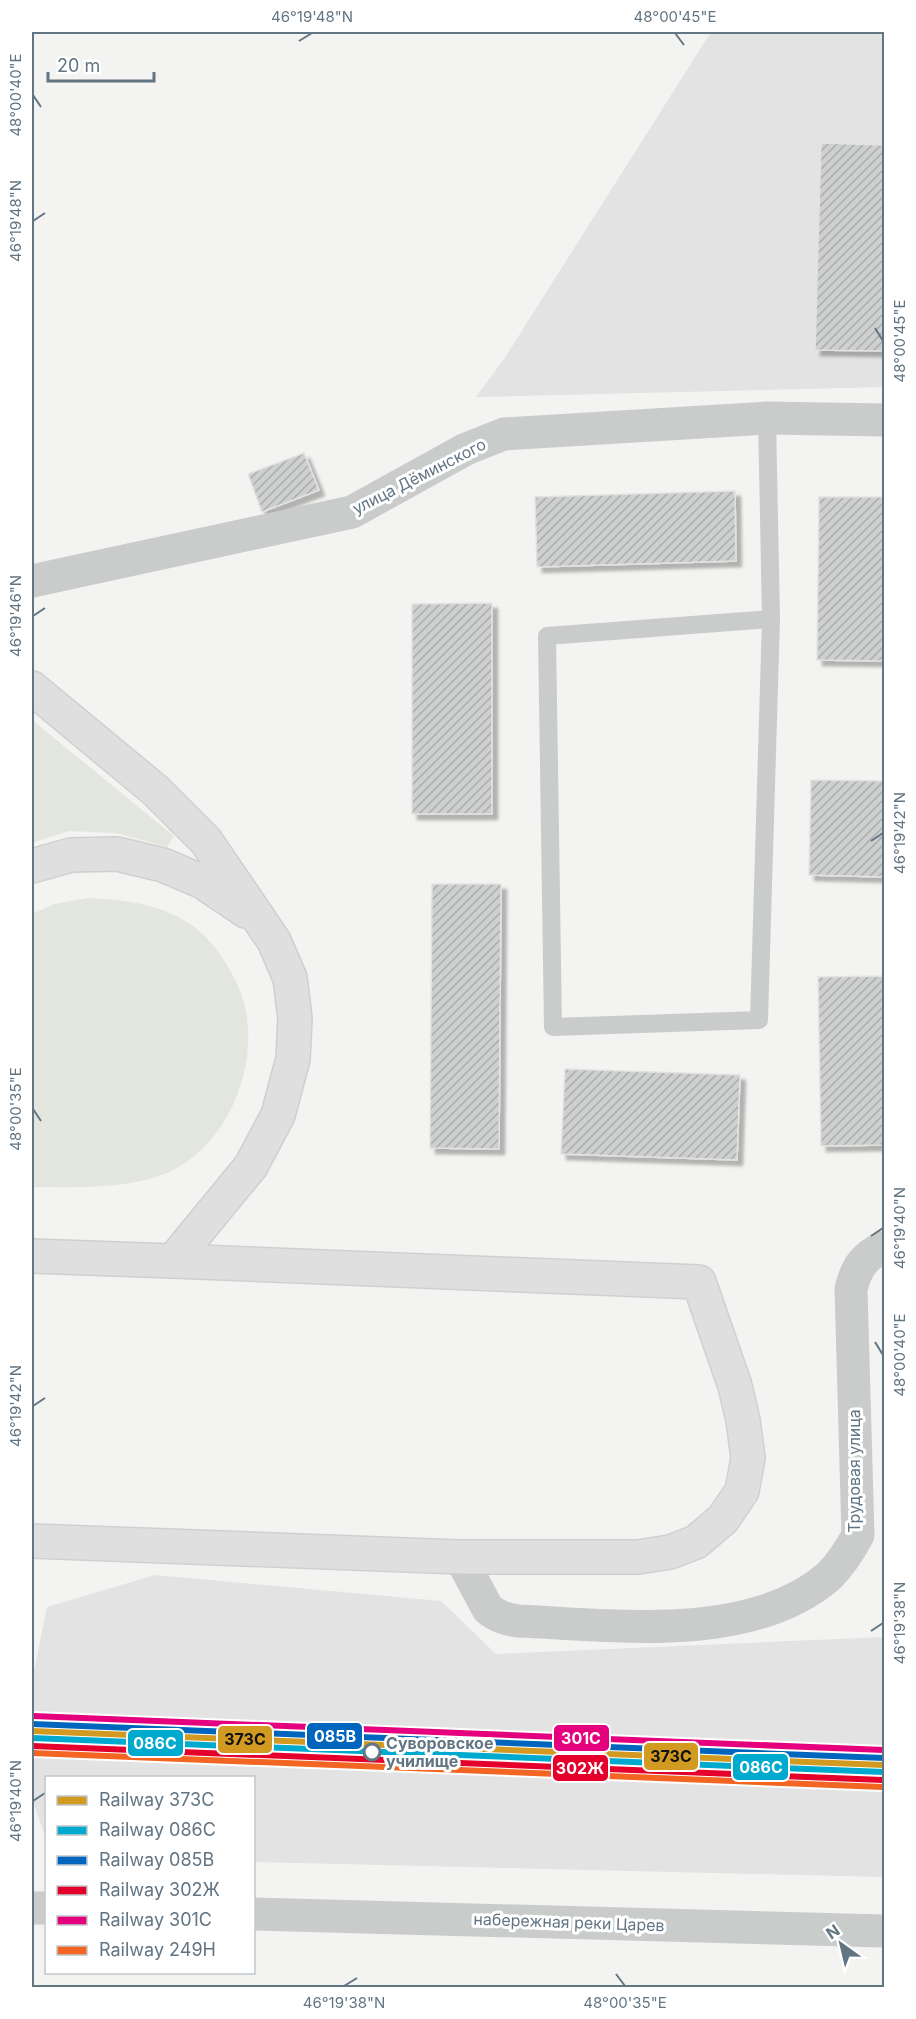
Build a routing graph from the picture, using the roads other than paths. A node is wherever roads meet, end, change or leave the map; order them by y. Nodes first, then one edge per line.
1 (767, 418) junction
2 (885, 420) edge
3 (32, 581) edge
4 (771, 619) junction
5 (32, 688) edge
6 (32, 866) edge
7 (274, 941) junction
8 (885, 1247) edge
9 (32, 1256) edge
10 (173, 1262) junction
11 (32, 1541) edge
12 (460, 1557) junction
13 (255, 1914) edge
14 (885, 1931) edge

1 - 2 street, улица Дёминского
1 - 3 street, улица Дёминского
1 - 4 lane
4 - 4 lane
5 - 7 main road
6 - 7 main road
7 - 10 main road
8 - 12 street, Трудовая улица
9 - 10 main road
10 - 12 main road
11 - 12 main road
13 - 14 street, набережная реки Царев

